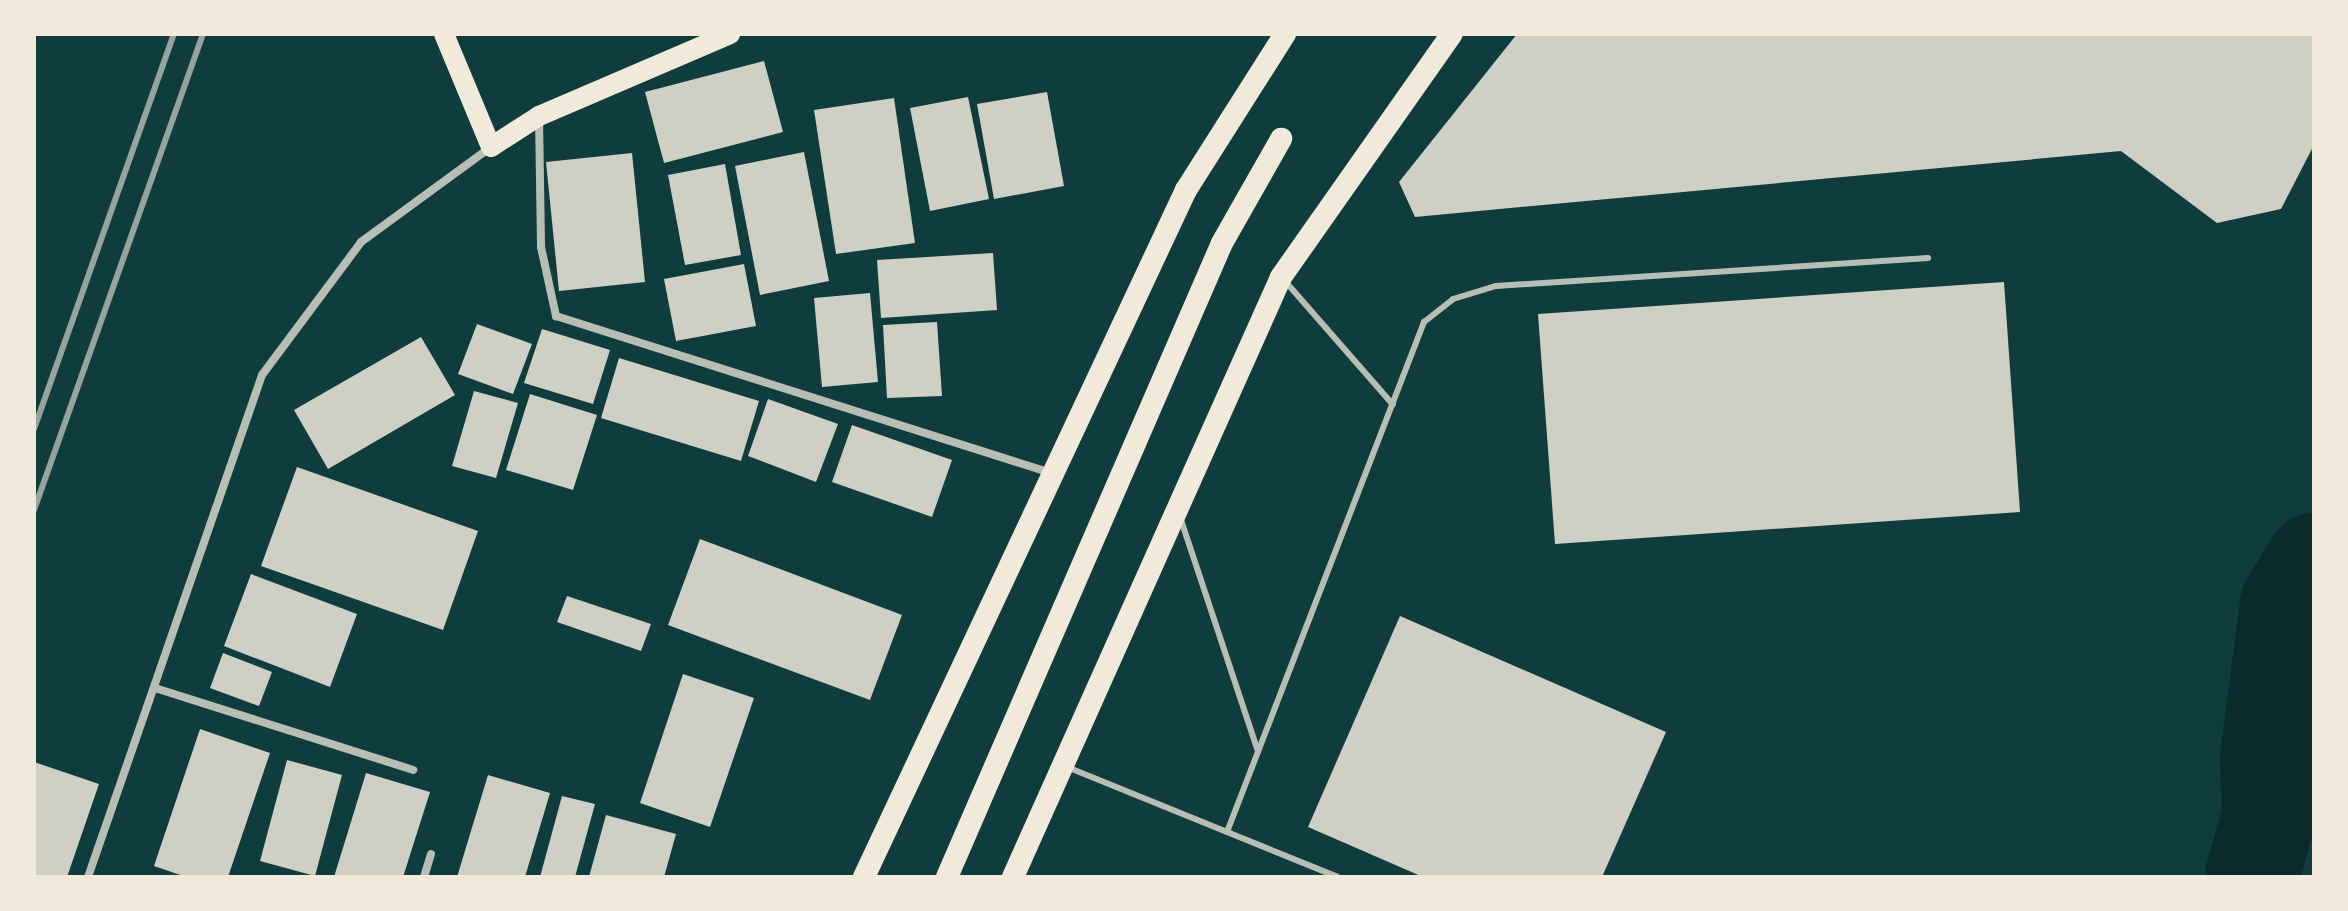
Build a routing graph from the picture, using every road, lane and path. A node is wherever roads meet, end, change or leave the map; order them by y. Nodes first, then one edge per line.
1 (444, 34) edge
2 (1285, 34) edge
3 (723, 35) edge
4 (1445, 37) edge
5 (539, 116) junction
6 (1281, 139) dead end
7 (491, 147) junction
8 (1928, 258) dead end
9 (1281, 277) junction
10 (1393, 405) junction
11 (1056, 475) junction
12 (1179, 513) junction
13 (155, 688) junction
14 (1258, 752) junction
15 (1065, 766) junction
16 (413, 770) dead end
17 (1227, 832) junction
18 (431, 854) dead end
19 (88, 877) edge
20 (424, 877) edge
21 (864, 877) edge
22 (947, 877) edge
23 (1013, 877) edge
24 (1338, 877) edge

1 - 7 main road
2 - 11 highway
3 - 5 main road
4 - 9 highway
5 - 7 main road
5 - 11 street
6 - 22 highway
7 - 13 street
8 - 10 lane
9 - 10 lane
9 - 12 highway
10 - 14 lane
11 - 21 highway
12 - 14 lane
12 - 15 highway
13 - 16 street
13 - 19 street
14 - 17 lane
15 - 17 lane
15 - 23 highway
17 - 24 lane
18 - 20 street

